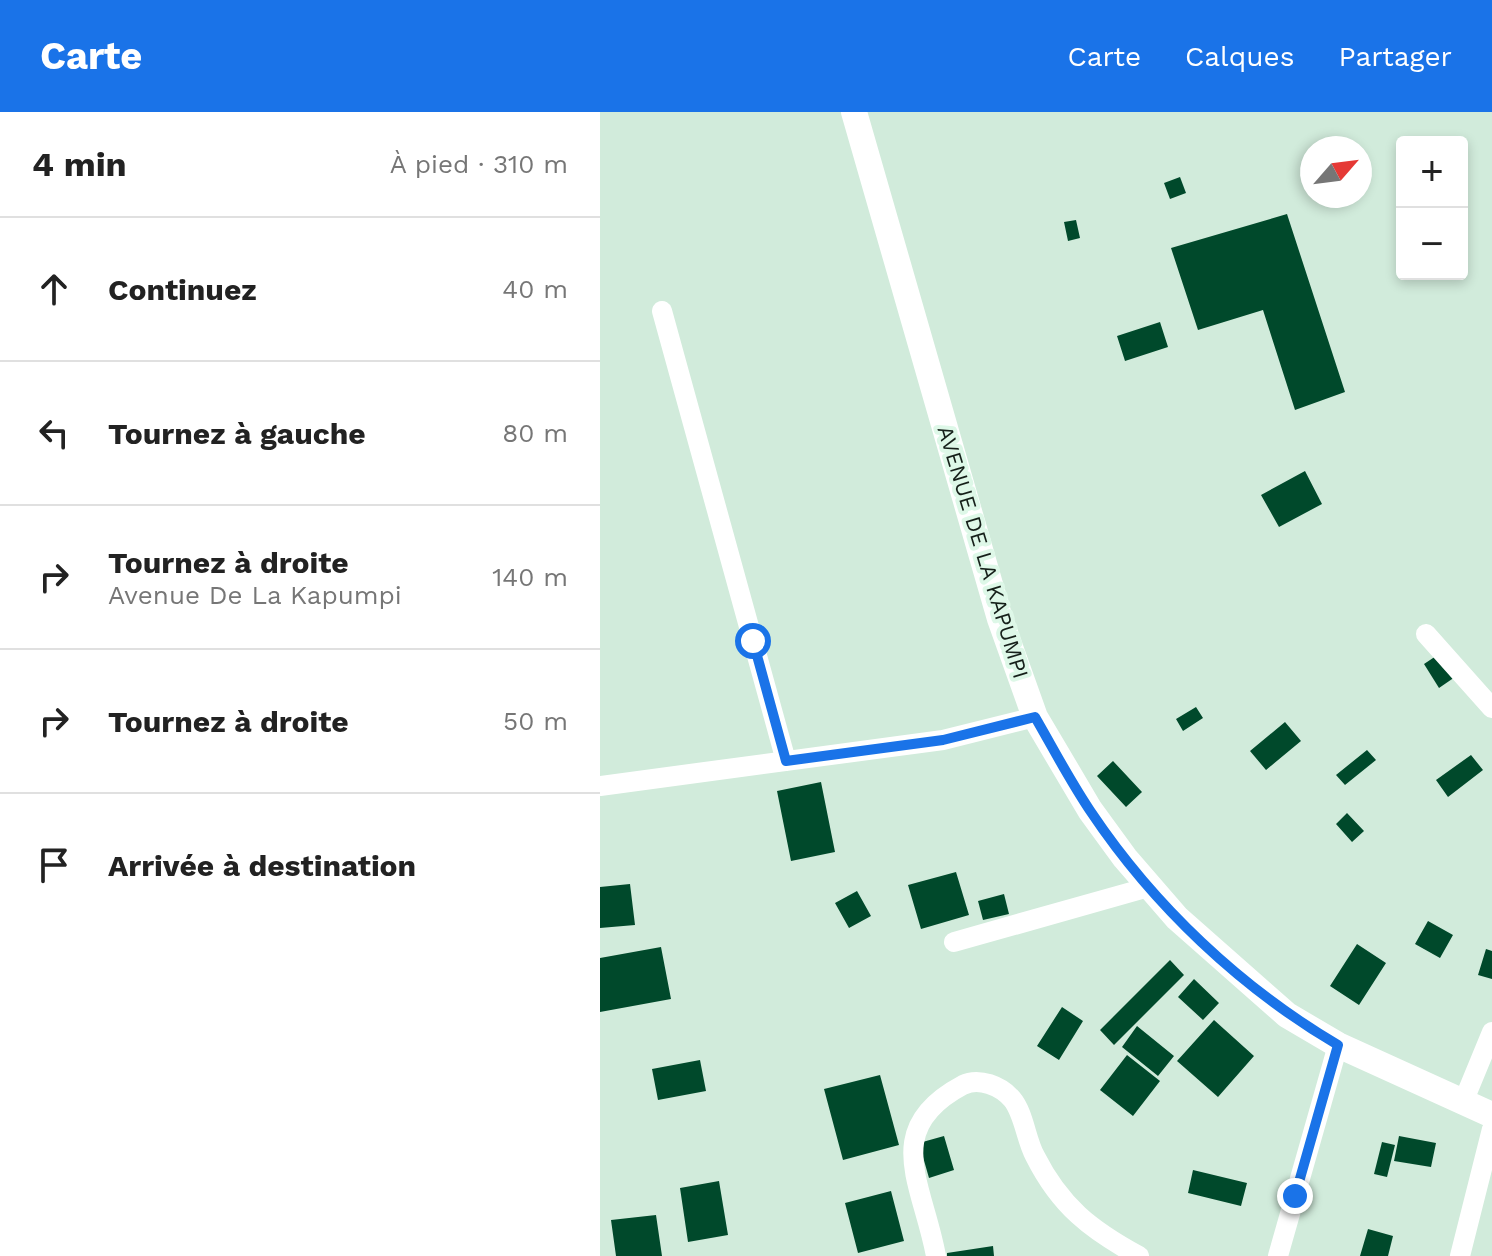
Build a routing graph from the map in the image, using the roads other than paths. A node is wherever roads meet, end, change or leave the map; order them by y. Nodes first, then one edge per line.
1 (854, 112) edge
2 (662, 311) dead end
3 (1426, 634) dead end
4 (1492, 708) edge
5 (1035, 717) junction
6 (786, 761) junction
7 (600, 786) edge
8 (1149, 887) junction
9 (954, 942) dead end
10 (1492, 1032) edge
11 (1338, 1045) junction
12 (1464, 1100) junction
13 (1492, 1115) edge
14 (1492, 1129) edge
15 (936, 1256) edge
16 (1139, 1256) edge
17 (1278, 1256) edge
18 (1460, 1256) edge

1 - 5 main road, AVENUE DE LA KAPUMPI
2 - 6 street
3 - 4 street
5 - 6 street
5 - 8 main road, AVENUE DE LA KAPUMPI
6 - 7 street
8 - 9 street
8 - 11 main road, AVENUE DE LA KAPUMPI
10 - 12 street
11 - 12 main road, AVENUE DE LA KAPUMPI
11 - 17 street
12 - 13 main road, AVENUE DE LA KAPUMPI
14 - 18 street
15 - 16 street

